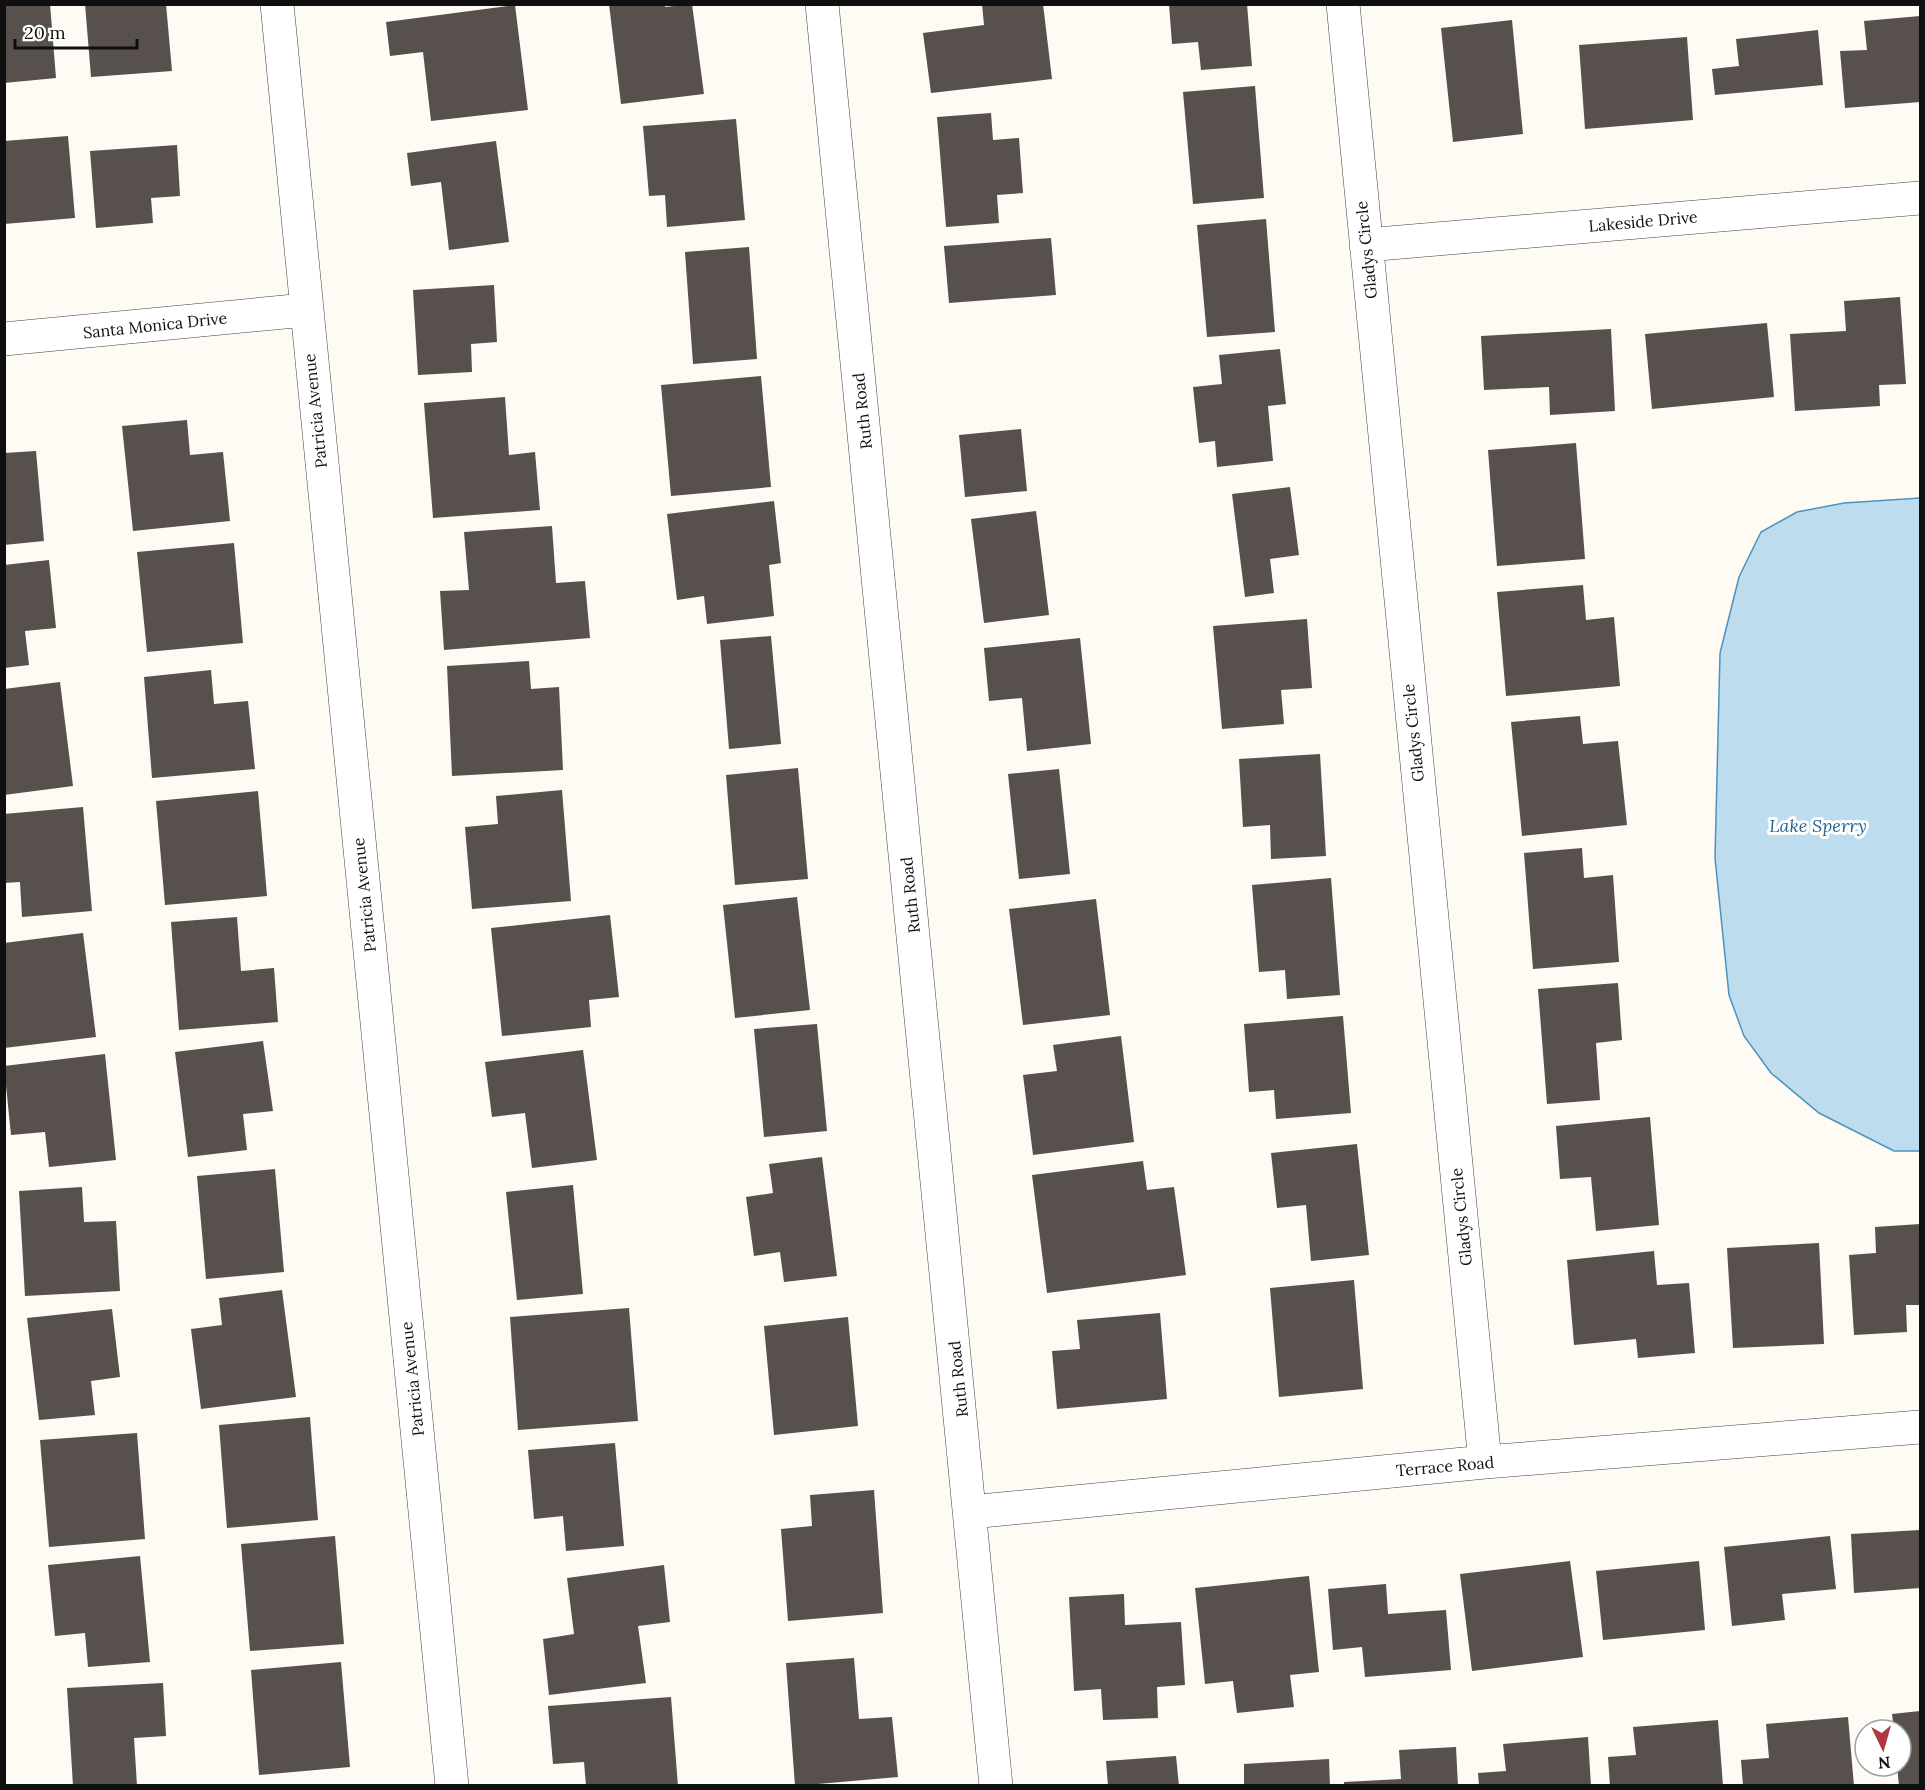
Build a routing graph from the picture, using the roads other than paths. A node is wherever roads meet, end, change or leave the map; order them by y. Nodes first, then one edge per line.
1 (277, 4) edge
2 (822, 4) edge
3 (1343, 4) edge
4 (1920, 198) edge
5 (1366, 245) junction
6 (305, 310) junction
7 (4, 339) edge
8 (1920, 1427) edge
9 (1485, 1462) junction
10 (971, 1512) junction
11 (452, 1785) edge
12 (996, 1785) edge

1 - 6 street, Patricia Avenue
2 - 10 street, Ruth Road
3 - 5 street, Gladys Circle
4 - 5 street, Lakeside Drive
5 - 9 street, Gladys Circle
6 - 7 street, Santa Monica Drive
6 - 11 street, Patricia Avenue
8 - 9 street, Terrace Road
9 - 10 street, Terrace Road
10 - 12 street, Ruth Road

